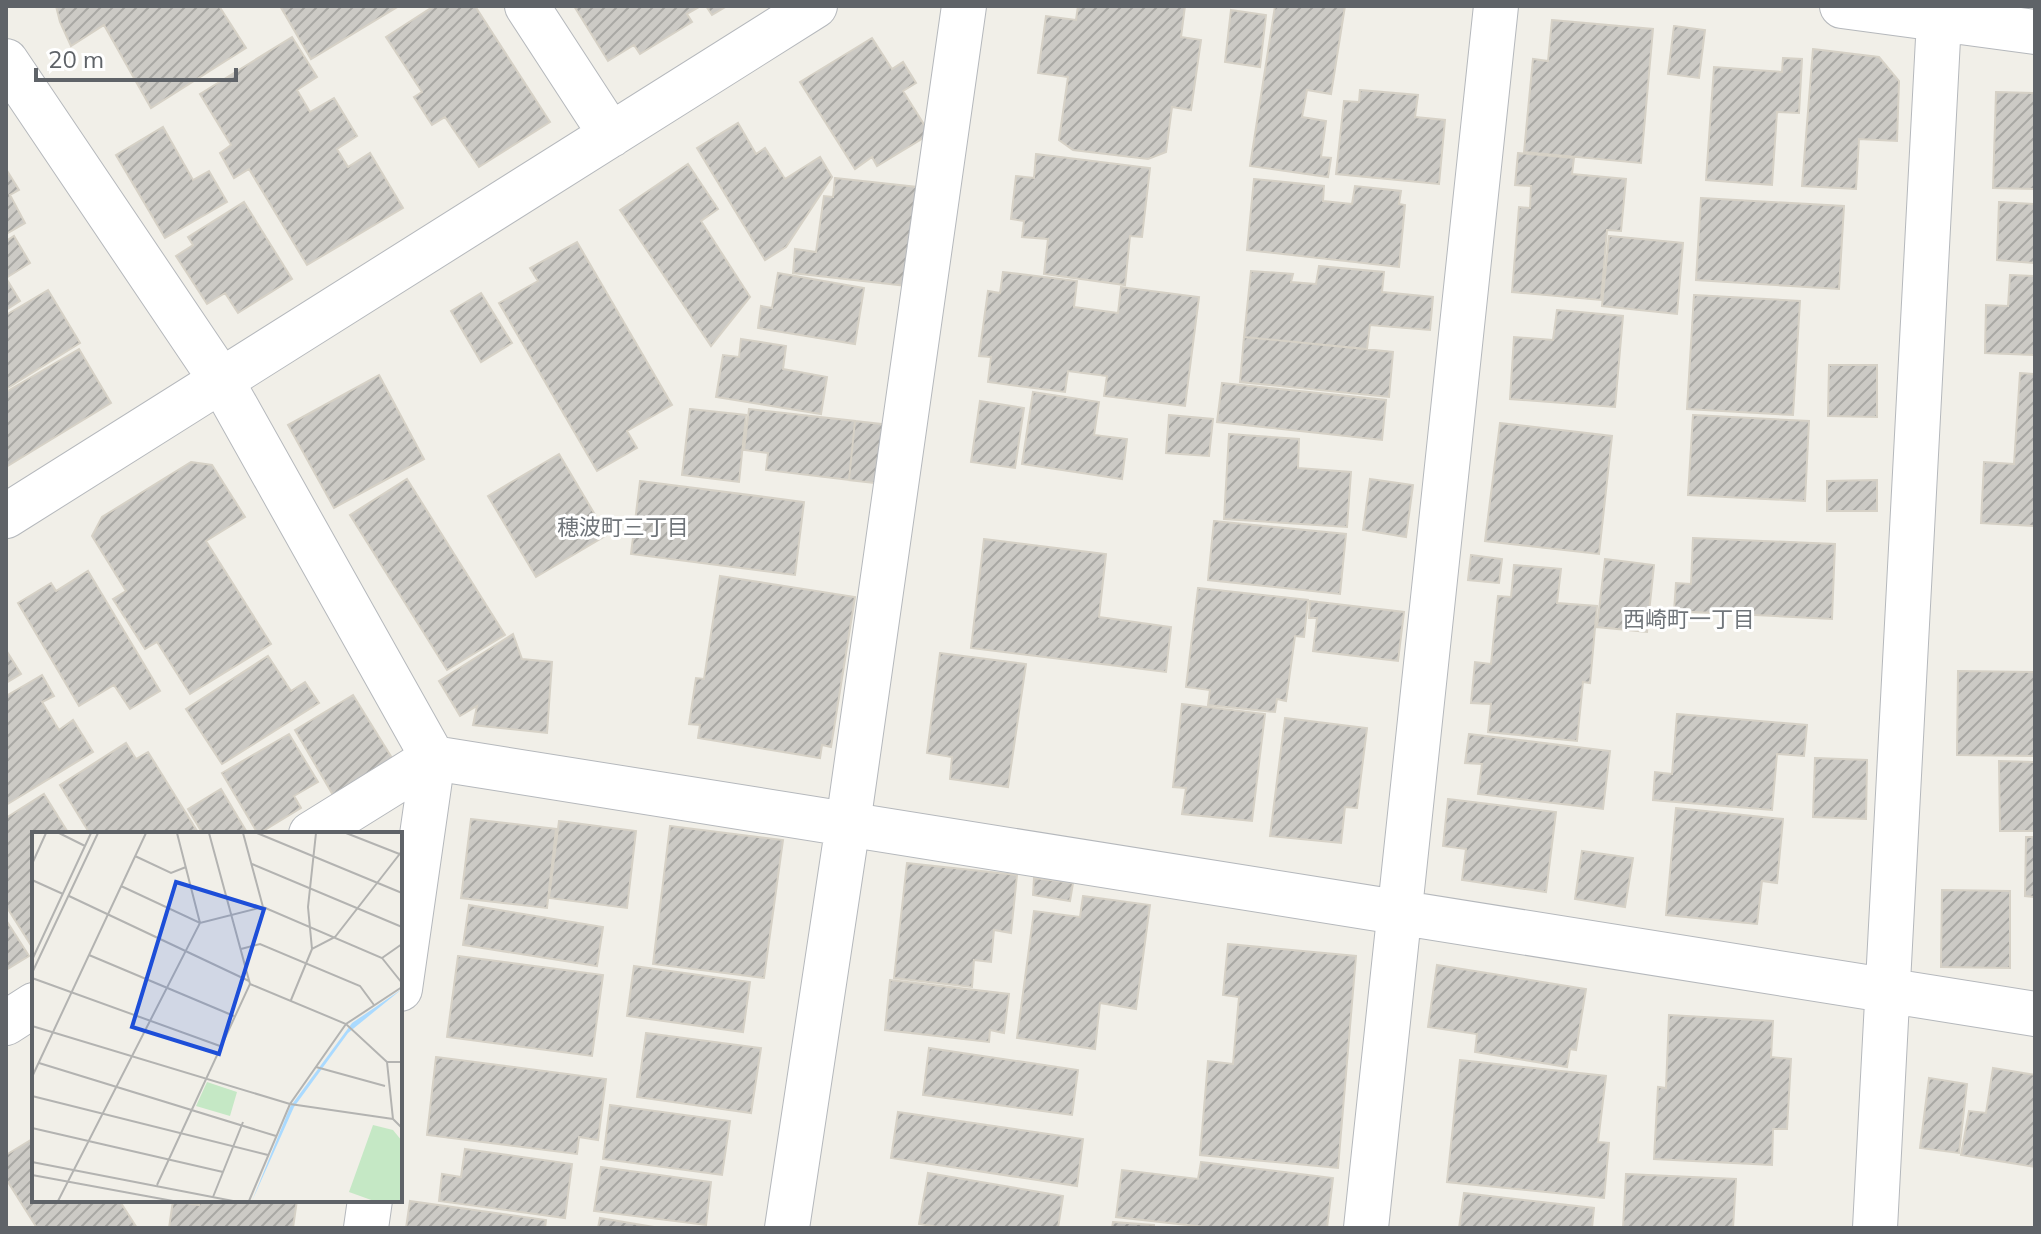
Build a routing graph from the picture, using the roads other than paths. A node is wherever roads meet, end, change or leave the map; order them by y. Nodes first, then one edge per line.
1 (527, 6) edge
2 (815, 6) edge
3 (964, 6) edge
4 (1496, 6) edge
5 (1842, 6) edge
6 (1939, 20) junction
7 (2035, 32) edge
8 (6, 61) edge
9 (611, 135) junction
10 (221, 380) junction
11 (6, 516) edge
12 (433, 758) junction
13 (848, 824) junction
14 (314, 832) edge
15 (1401, 912) junction
16 (402, 975) edge
17 (1888, 990) junction
18 (32, 1006) edge
19 (2035, 1014) edge
20 (6, 1023) edge
21 (370, 1202) edge
22 (366, 1228) edge
23 (787, 1228) edge
24 (1366, 1228) edge
25 (1875, 1228) edge

1 - 9 street
2 - 9 street
3 - 13 street
4 - 15 street
5 - 6 street
6 - 7 street
6 - 17 street
8 - 10 street
9 - 10 street
10 - 11 street
10 - 12 street
12 - 13 street
12 - 14 street
12 - 16 street
13 - 15 street
13 - 23 street
15 - 17 street
15 - 24 street
17 - 19 street
17 - 25 street
18 - 20 street
21 - 22 street

